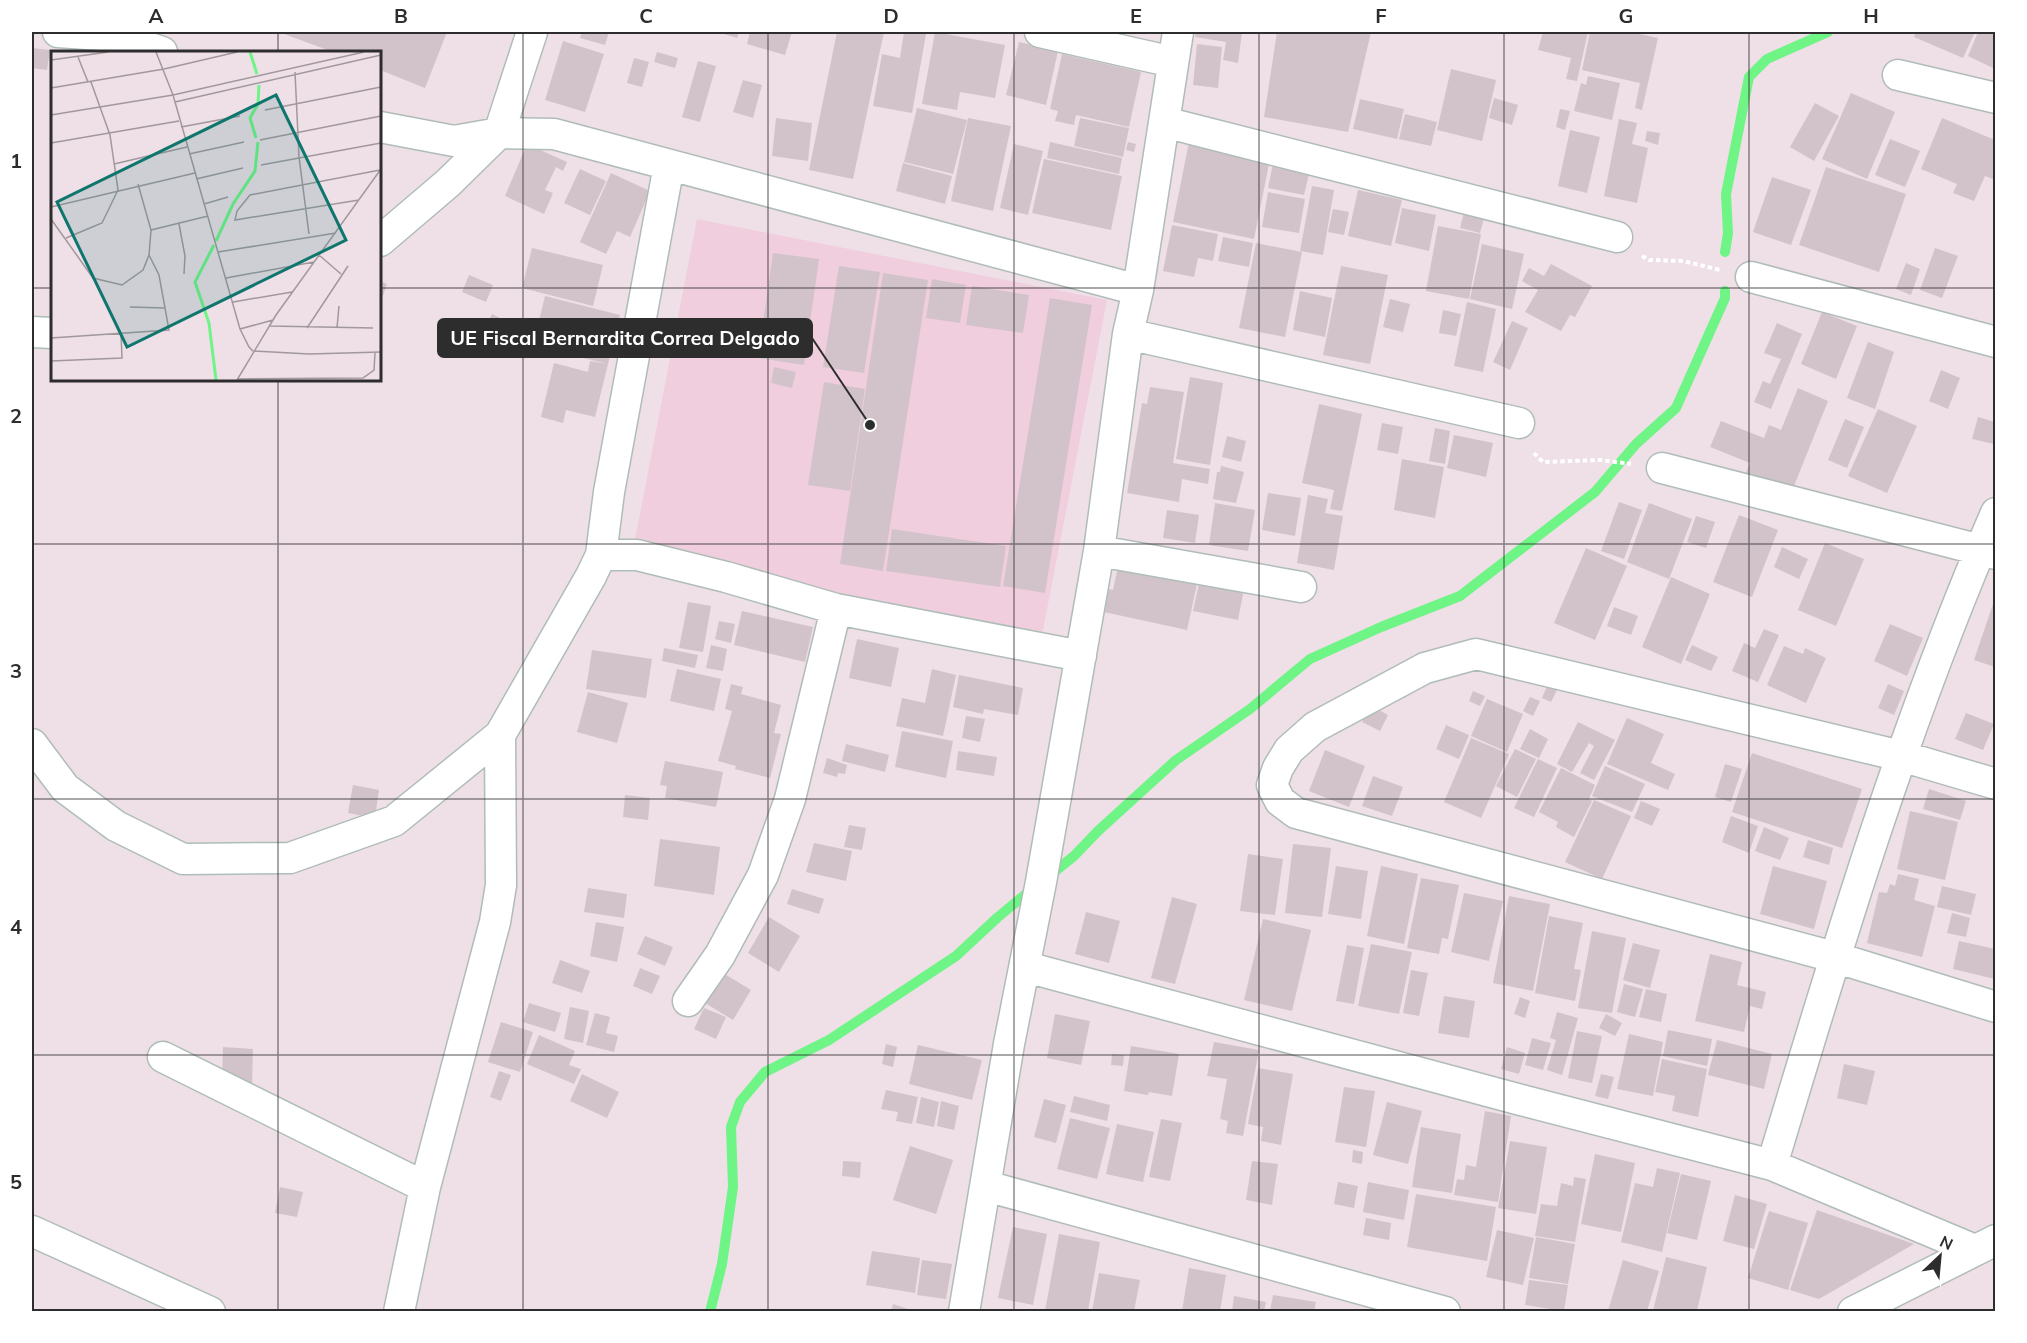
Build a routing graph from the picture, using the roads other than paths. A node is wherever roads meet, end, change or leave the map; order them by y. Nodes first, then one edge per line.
1 (58, 32) edge
2 (532, 32) edge
3 (1040, 32) edge
4 (1178, 32) edge
5 (159, 51) edge
6 (1173, 62) junction
7 (1898, 75) dead end
8 (1995, 98) edge
9 (1164, 122) junction
10 (381, 127) edge
11 (499, 133) junction
12 (669, 165) junction
13 (1617, 237) road end
14 (381, 240) edge
15 (1751, 277) road end
16 (1138, 290) junction
17 (32, 332) edge
18 (51, 333) edge
19 (1128, 334) junction
20 (1995, 342) edge
21 (1520, 423) road end
22 (1662, 468) road end
23 (1995, 513) edge
24 (1099, 551) junction
25 (1988, 552) edge
26 (601, 555) junction
27 (1301, 587) dead end
28 (836, 609) junction
29 (1081, 656) junction
30 (500, 735) junction
31 (32, 744) edge
32 (1901, 756) junction
33 (1995, 784) edge
34 (1834, 957) junction
35 (1026, 967) junction
36 (688, 1001) dead end
37 (1995, 1007) edge
38 (163, 1057) dead end
39 (1773, 1165) junction
40 (986, 1186) junction
41 (425, 1187) junction
42 (32, 1231) edge
43 (1985, 1245) edge
44 (210, 1311) edge
45 (399, 1311) edge
46 (964, 1311) edge
47 (1445, 1311) edge
48 (1853, 1311) edge

1 - 5 street
2 - 11 street
3 - 6 street
4 - 6 street
6 - 9 street
7 - 8 street
9 - 13 street
9 - 16 street
10 - 11 street
11 - 12 street
11 - 14 street
12 - 16 street
12 - 26 street
15 - 20 street
16 - 19 street
17 - 18 street
19 - 21 street
19 - 24 street
22 - 25 street
23 - 25 street
24 - 27 street
24 - 29 street
25 - 32 street
26 - 28 street
26 - 30 street
28 - 29 street
28 - 36 street
29 - 35 street
30 - 31 street
30 - 41 street
32 - 33 street
32 - 34 street
32 - 34 street
34 - 37 street
34 - 39 street
35 - 39 street
35 - 40 street
38 - 41 street
39 - 43 street
40 - 46 street
40 - 47 street
41 - 45 street
42 - 44 street
43 - 48 street

